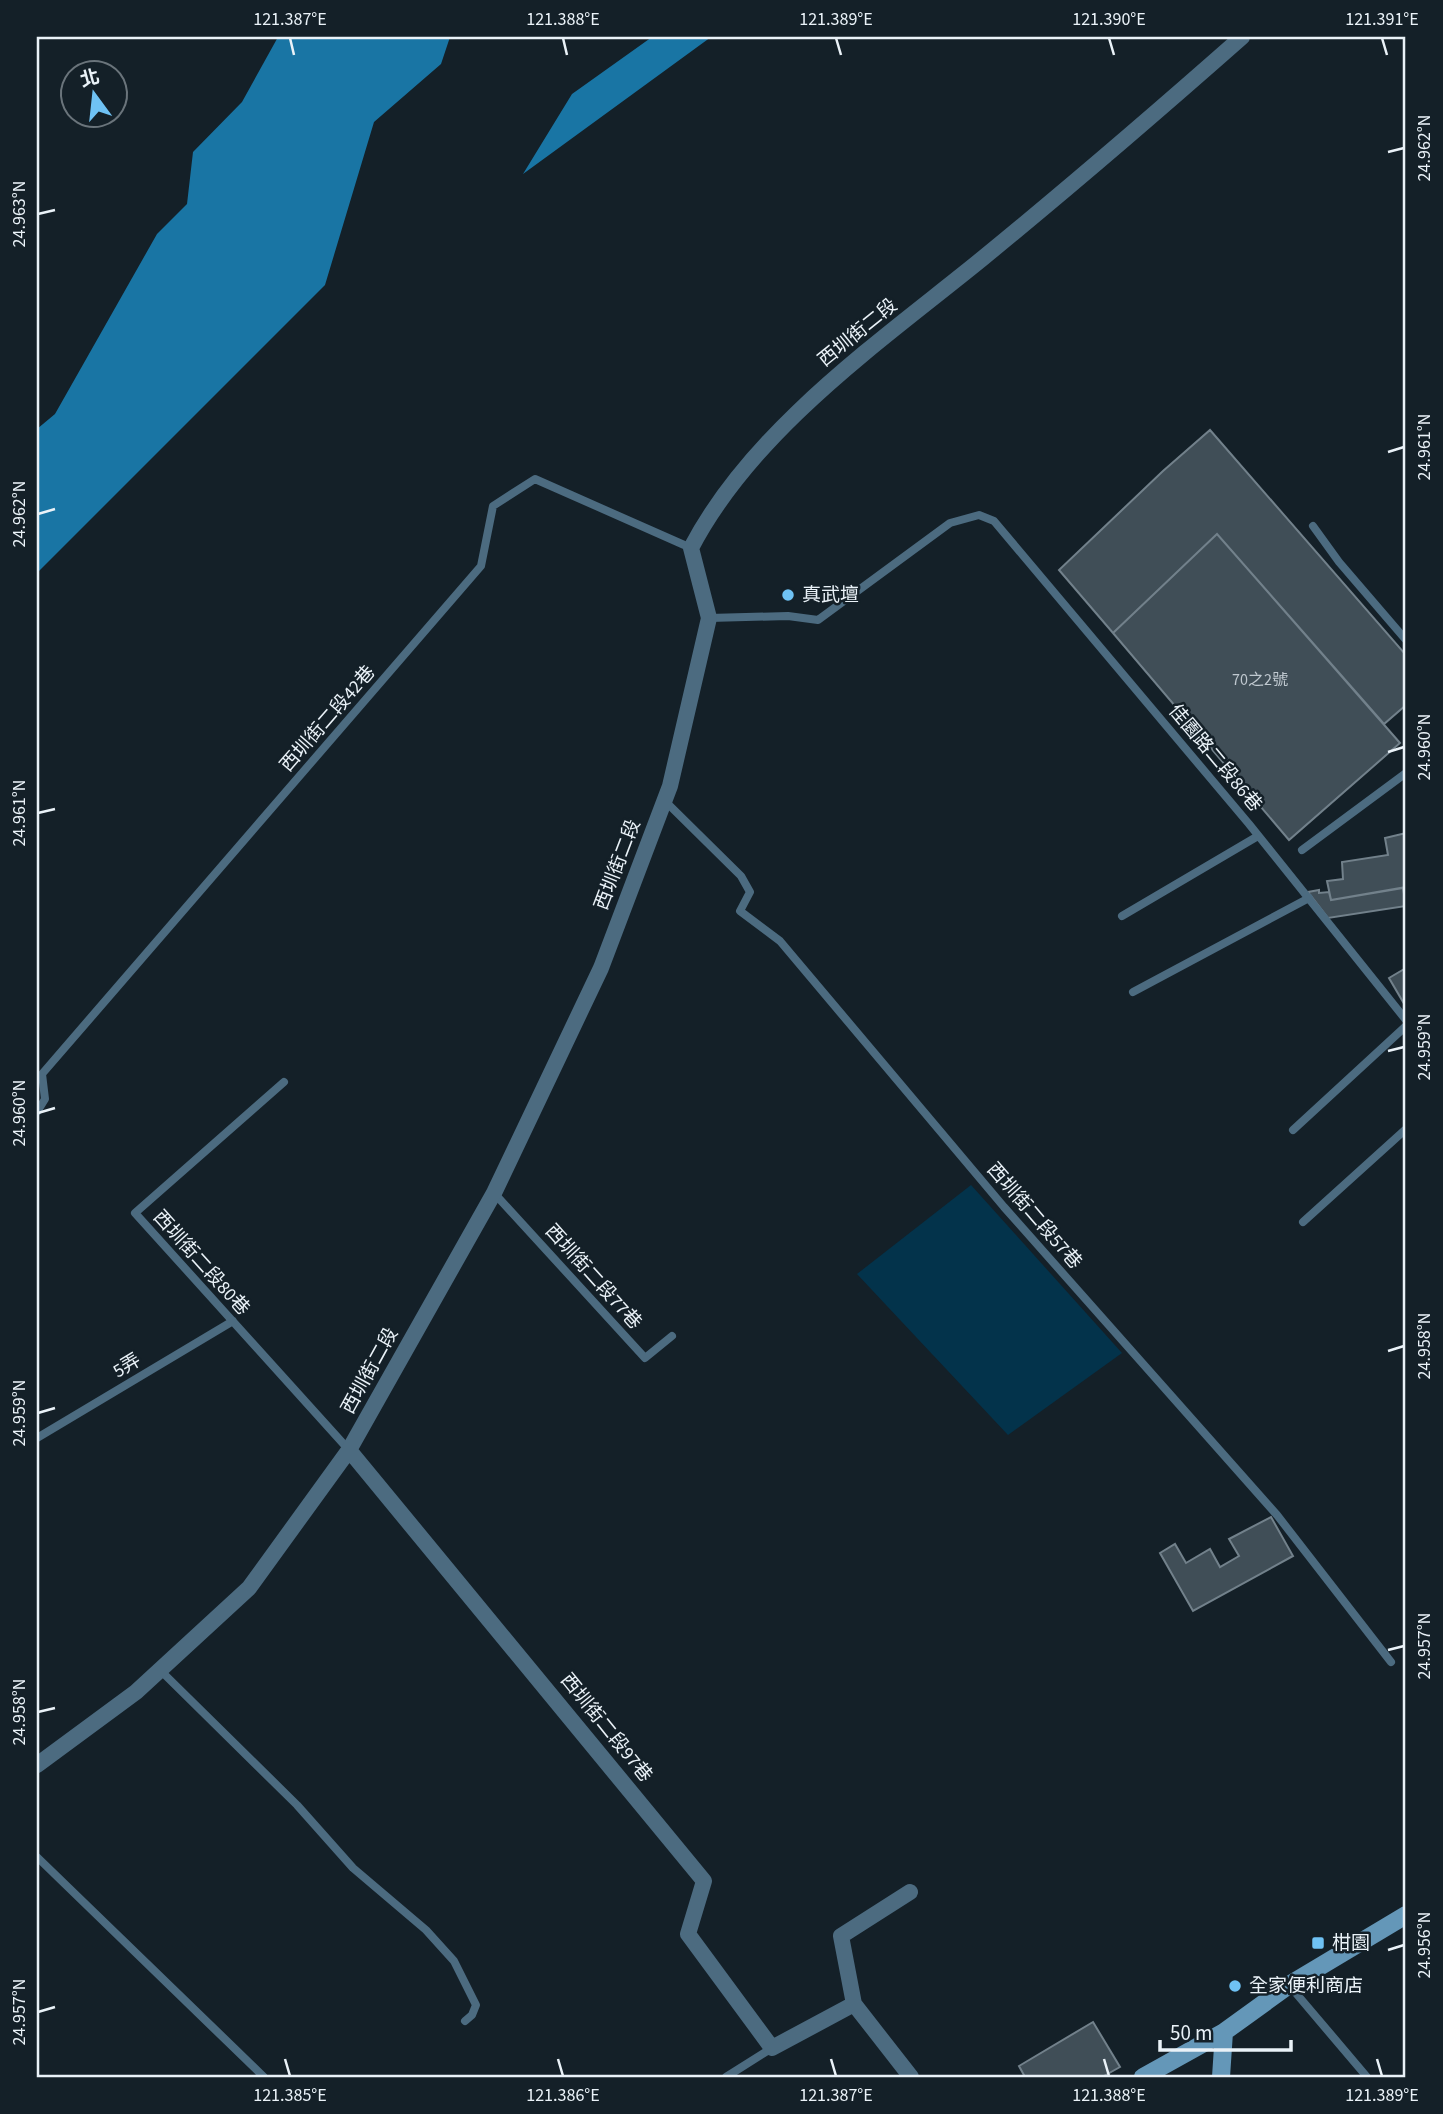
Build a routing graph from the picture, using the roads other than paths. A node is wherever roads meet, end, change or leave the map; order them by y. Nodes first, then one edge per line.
1 (1242, 37) edge
2 (1312, 526) dead end
3 (691, 548) junction
4 (709, 618) junction
5 (1406, 640) edge
6 (1406, 773) edge
7 (665, 801) junction
8 (1258, 836) junction
9 (1302, 850) dead end
10 (1309, 898) junction
11 (1122, 916) dead end
12 (1133, 992) dead end
13 (1406, 1020) edge
14 (1406, 1026) edge
15 (284, 1082) dead end
16 (37, 1112) edge
17 (1406, 1129) edge
18 (1293, 1130) dead end
19 (494, 1193) junction
20 (1303, 1222) dead end
21 (233, 1321) junction
22 (672, 1336) dead end
23 (37, 1438) edge
24 (349, 1450) junction
25 (1391, 1662) dead end
26 (160, 1670) junction
27 (37, 1765) edge
28 (37, 1857) edge
29 (910, 1892) dead end
30 (1406, 1915) edge
31 (1289, 1985) junction
32 (854, 2004) junction
33 (465, 2021) dead end
34 (1224, 2032) junction
35 (772, 2048) junction
36 (264, 2077) edge
37 (726, 2077) edge
38 (911, 2077) edge
39 (1143, 2077) edge
40 (1221, 2077) edge
41 (1367, 2077) edge

1 - 3 street, 西圳街二段
2 - 5 lane
3 - 4 street, 西圳街二段
3 - 16 lane, 西圳街二段42巷
4 - 7 street, 西圳街二段
4 - 8 lane, 佳園路二段86巷
6 - 9 lane
7 - 19 street, 西圳街二段
7 - 25 lane, 西圳街二段57巷
8 - 10 lane, 佳園路二段86巷
8 - 11 lane
10 - 12 lane
10 - 13 lane, 佳園路二段86巷
14 - 18 lane
15 - 21 lane, 西圳街二段80巷
17 - 20 lane
19 - 22 lane, 西圳街二段77巷
19 - 24 street, 西圳街二段
21 - 23 lane, 5弄
21 - 24 lane, 西圳街二段80巷
24 - 26 street, 西圳街二段
24 - 35 street, 西圳街二段97巷
26 - 27 street, 西圳街二段
26 - 33 lane
28 - 36 lane
29 - 32 street
30 - 31 street
31 - 34 street
31 - 41 lane
32 - 35 street
32 - 38 street
34 - 39 street
34 - 40 street
35 - 37 lane

